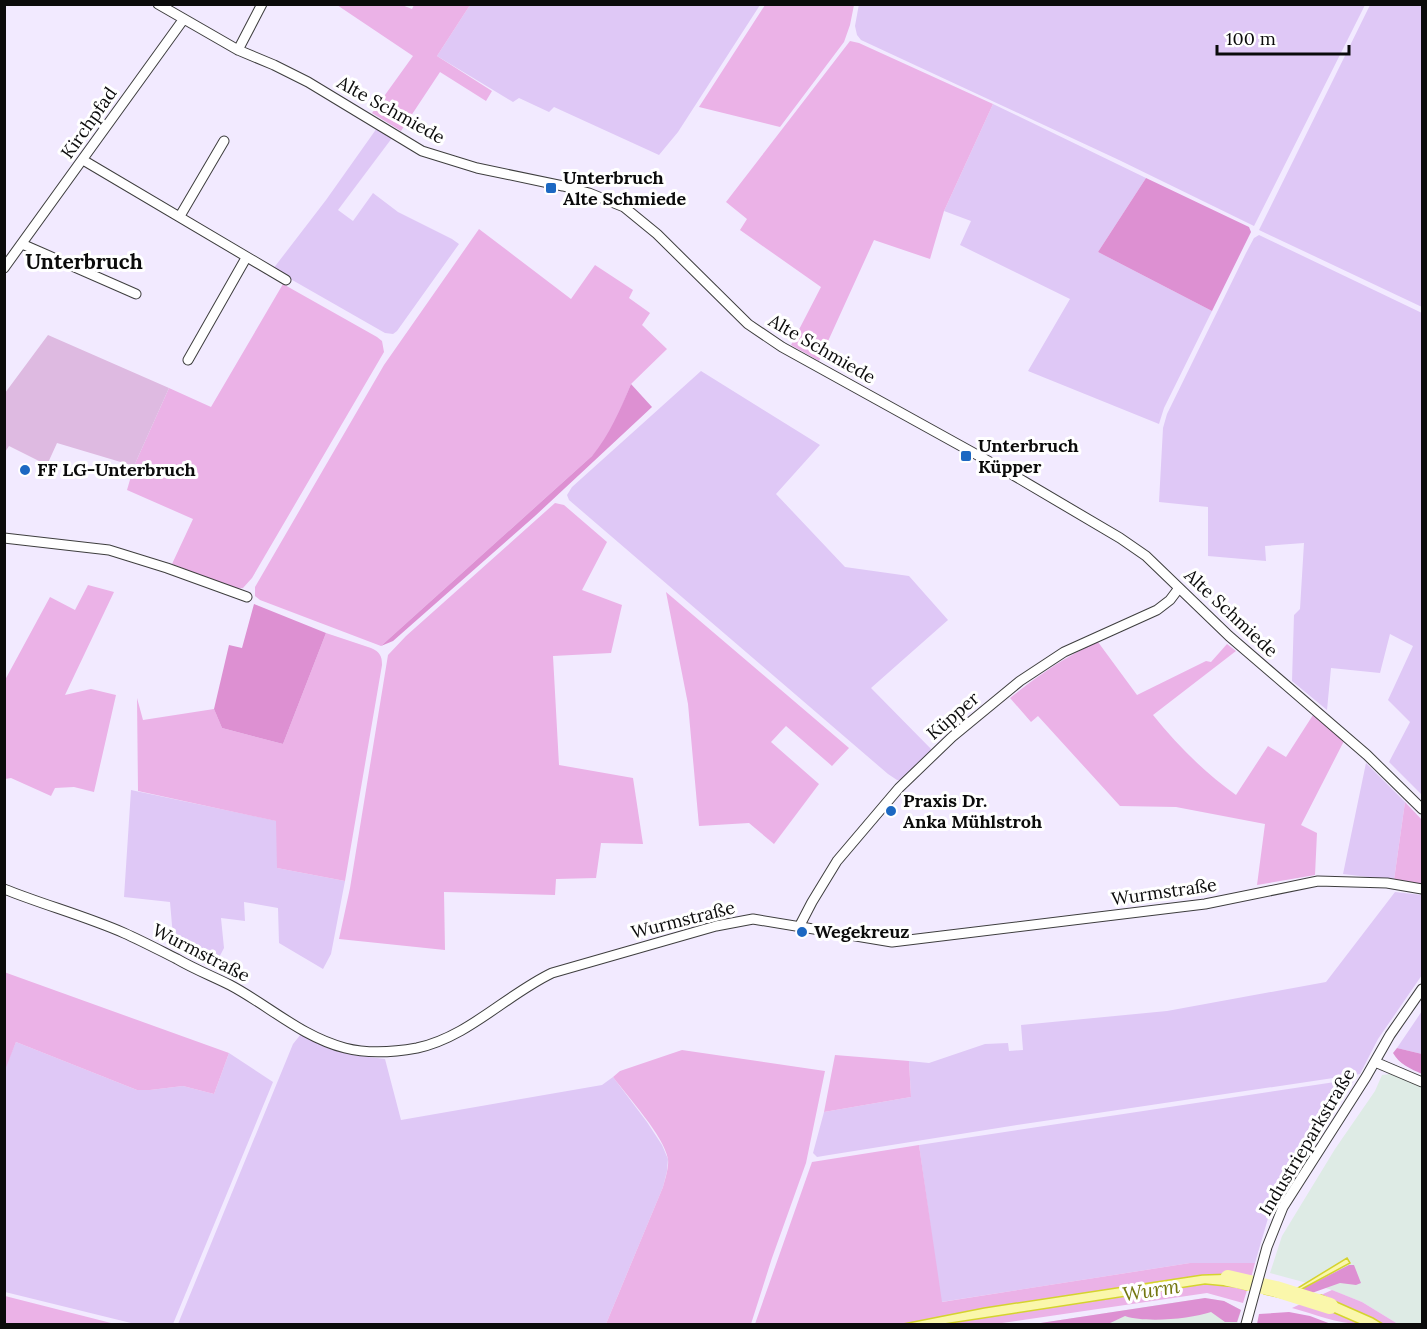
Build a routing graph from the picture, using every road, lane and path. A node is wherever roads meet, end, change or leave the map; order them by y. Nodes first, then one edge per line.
1 (158, 4) edge
2 (262, 4) edge
3 (183, 20) junction
4 (238, 50) junction
5 (224, 141) dead end
6 (83, 160) junction
7 (180, 216) junction
8 (22, 244) junction
9 (246, 258) junction
10 (4, 268) edge
11 (286, 280) dead end
12 (136, 294) dead end
13 (188, 360) dead end
14 (4, 538) edge
15 (1179, 588) junction
16 (248, 597) dead end
17 (1422, 809) edge
18 (4, 889) edge
19 (1422, 889) edge
20 (799, 927) junction
21 (1422, 989) edge
22 (1375, 1062) junction
23 (1422, 1082) edge
24 (1246, 1324) edge

1 - 3 street, Alte Schmiede
2 - 4 street
3 - 4 street, Alte Schmiede
3 - 6 street, Kirchpfad
4 - 15 street, Alte Schmiede
5 - 7 street
6 - 7 street
6 - 8 street, Kirchpfad
7 - 9 street
8 - 10 street, Kirchpfad
8 - 12 street
9 - 11 street
9 - 13 street
14 - 16 street
15 - 17 street, Alte Schmiede
15 - 20 street, Küpper
18 - 20 street, Wurmstraße
19 - 20 street, Wurmstraße
21 - 22 street, Industrieparkstraße
22 - 23 street
22 - 24 street, Industrieparkstraße

